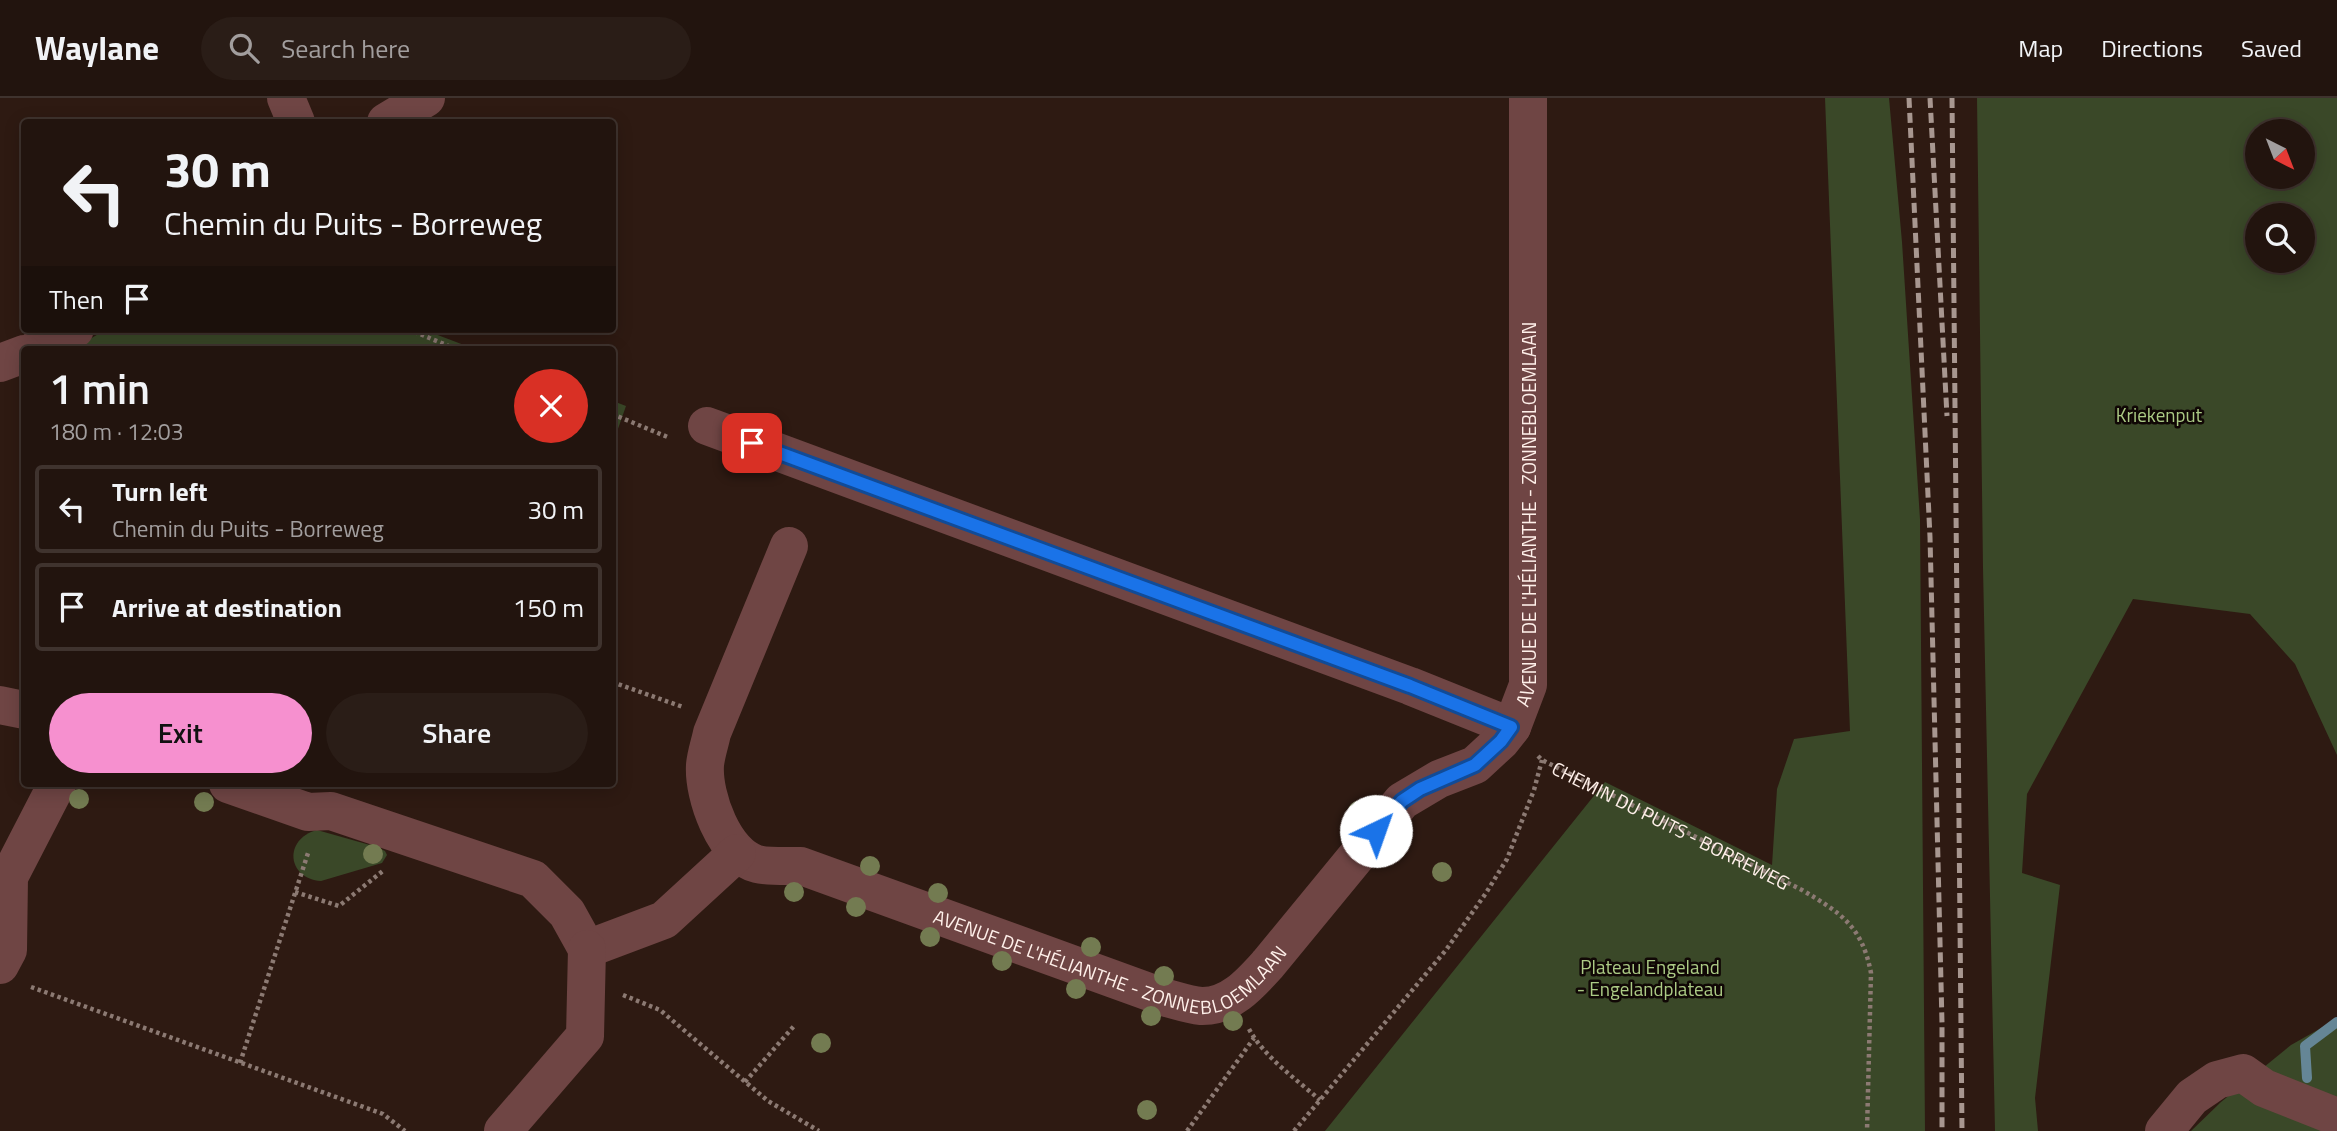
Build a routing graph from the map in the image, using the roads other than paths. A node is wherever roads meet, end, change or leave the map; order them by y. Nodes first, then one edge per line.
1 (286, 98) edge
2 (426, 98) edge
3 (1528, 98) edge
4 (295, 119) edge
5 (391, 119) edge
6 (68, 333) edge
7 (45, 346) edge
8 (21, 355) edge
9 (0, 363) edge
10 (707, 426) road end
11 (789, 546) dead end
12 (0, 705) edge
13 (21, 709) edge
14 (1511, 727) junction
15 (55, 787) edge
16 (237, 787) edge
17 (737, 853) junction
18 (4, 876) edge
19 (586, 965) junction
20 (13, 975) edge
21 (2337, 1117) edge
22 (503, 1131) edge
23 (2164, 1131) edge

1 - 4 street
2 - 5 street
3 - 14 street, AVENUE DE L'HÉLIANTHE - ZONNEBLOEMLAAN
6 - 7 street
8 - 9 street
10 - 14 street
11 - 17 street
12 - 13 street
14 - 17 street, AVENUE DE L'HÉLIANTHE - ZONNEBLOEMLAAN
15 - 18 street
16 - 19 street
17 - 19 street
18 - 20 street
19 - 22 street
21 - 23 street

